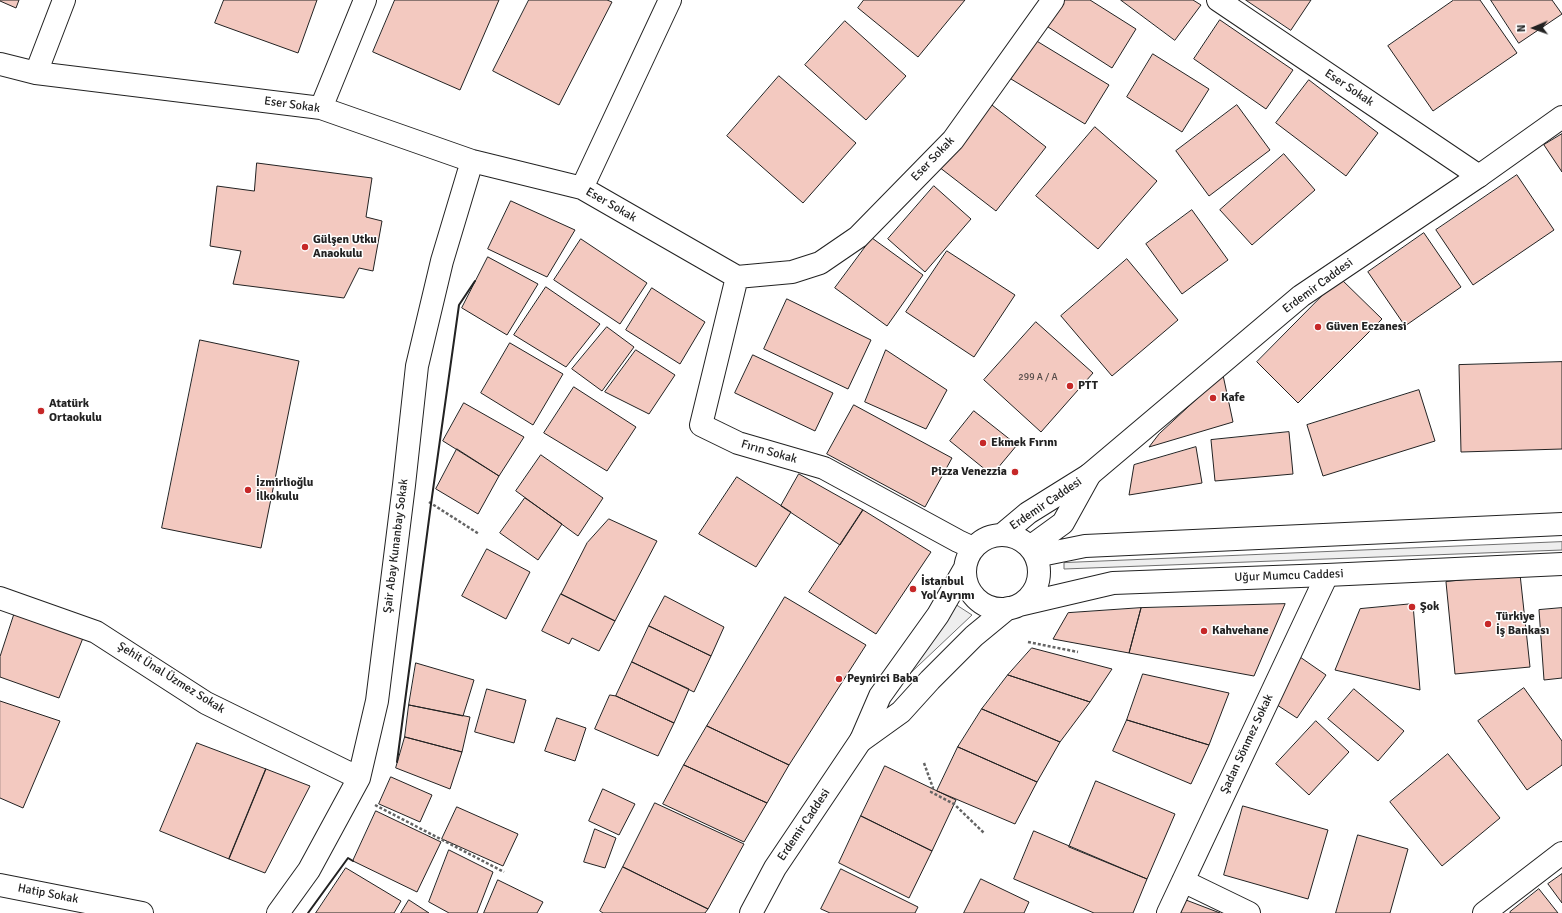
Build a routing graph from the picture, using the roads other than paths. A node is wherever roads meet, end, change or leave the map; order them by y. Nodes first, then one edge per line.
1 (64, 0) edge
2 (365, 0) edge
3 (670, 0) edge
4 (1053, 0) edge
5 (1218, 0) edge
6 (0, 64) edge
7 (36, 73) junction
8 (321, 108) junction
9 (1562, 117) edge
10 (472, 161) junction
11 (1479, 176) junction
12 (582, 188) junction
13 (737, 277) junction
14 (1089, 475) junction
15 (1562, 524) edge
16 (1002, 534) junction
17 (973, 548) junction
18 (1033, 551) junction
19 (1562, 564) edge
20 (964, 568) junction
21 (1327, 575) junction
22 (0, 598) edge
23 (1013, 607) junction
24 (861, 740) junction
25 (360, 778) junction
26 (1562, 853) edge
27 (1183, 881) junction
28 (0, 886) edge
29 (142, 913) edge
30 (278, 913) edge
31 (751, 913) edge
32 (1168, 913) edge
33 (1249, 913) edge
34 (1484, 913) edge

1 - 7 street
2 - 8 street
3 - 12 street
4 - 13 street, Eser Sokak
5 - 11 street, Eser Sokak
6 - 7 street, Eser Sokak
7 - 8 street, Eser Sokak
8 - 10 street, Eser Sokak
9 - 11 street, Erdemir Caddesi
10 - 12 street, Eser Sokak
10 - 25 street, Şair Abay Kunanbay Sokak
11 - 14 street, Erdemir Caddesi
12 - 13 street, Eser Sokak
13 - 17 street, Fırın Sokak
14 - 16 street, Erdemir Caddesi
14 - 18 street, Erdemir Caddesi
15 - 18 street
16 - 17 street, Erdemir Caddesi
16 - 18 street, Erdemir Caddesi
17 - 20 street, Erdemir Caddesi
18 - 23 street, Erdemir Caddesi
19 - 21 street, Uğur Mumcu Caddesi
20 - 23 street
20 - 24 street, Erdemir Caddesi
21 - 23 street, Uğur Mumcu Caddesi
21 - 27 street, Şadan Sönmez Sokak
22 - 25 street, Şehit Ünal Üzmez Sokak
23 - 24 street, Erdemir Caddesi
24 - 31 street, Erdemir Caddesi
25 - 30 street, Şair Abay Kunanbay Sokak
26 - 34 street
27 - 32 street, Şadan Sönmez Sokak
27 - 33 street
28 - 29 street, Hatip Sokak

